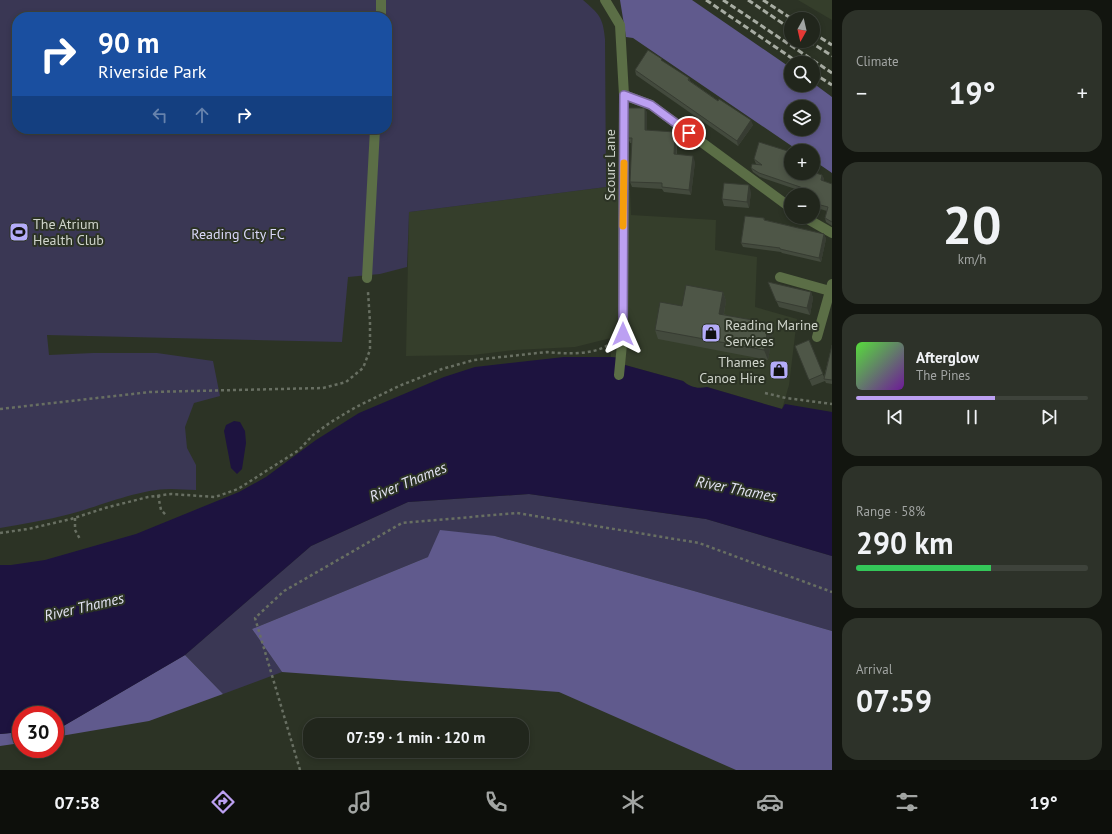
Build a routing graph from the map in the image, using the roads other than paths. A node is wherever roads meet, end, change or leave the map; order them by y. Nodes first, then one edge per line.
1 (381, 0) edge
2 (605, 0) edge
3 (381, 12) edge
4 (624, 95) junction
5 (375, 134) edge
6 (784, 203) edge
7 (816, 224) edge
8 (832, 233) edge
9 (780, 277) dead end
10 (367, 278) road end
11 (831, 288) edge
12 (817, 337) dead end
13 (619, 375) dead end

1 - 3 street
2 - 4 street, Scours Lane
4 - 6 street
4 - 13 street, Scours Lane
5 - 10 street
7 - 8 street
9 - 11 street
11 - 12 street

